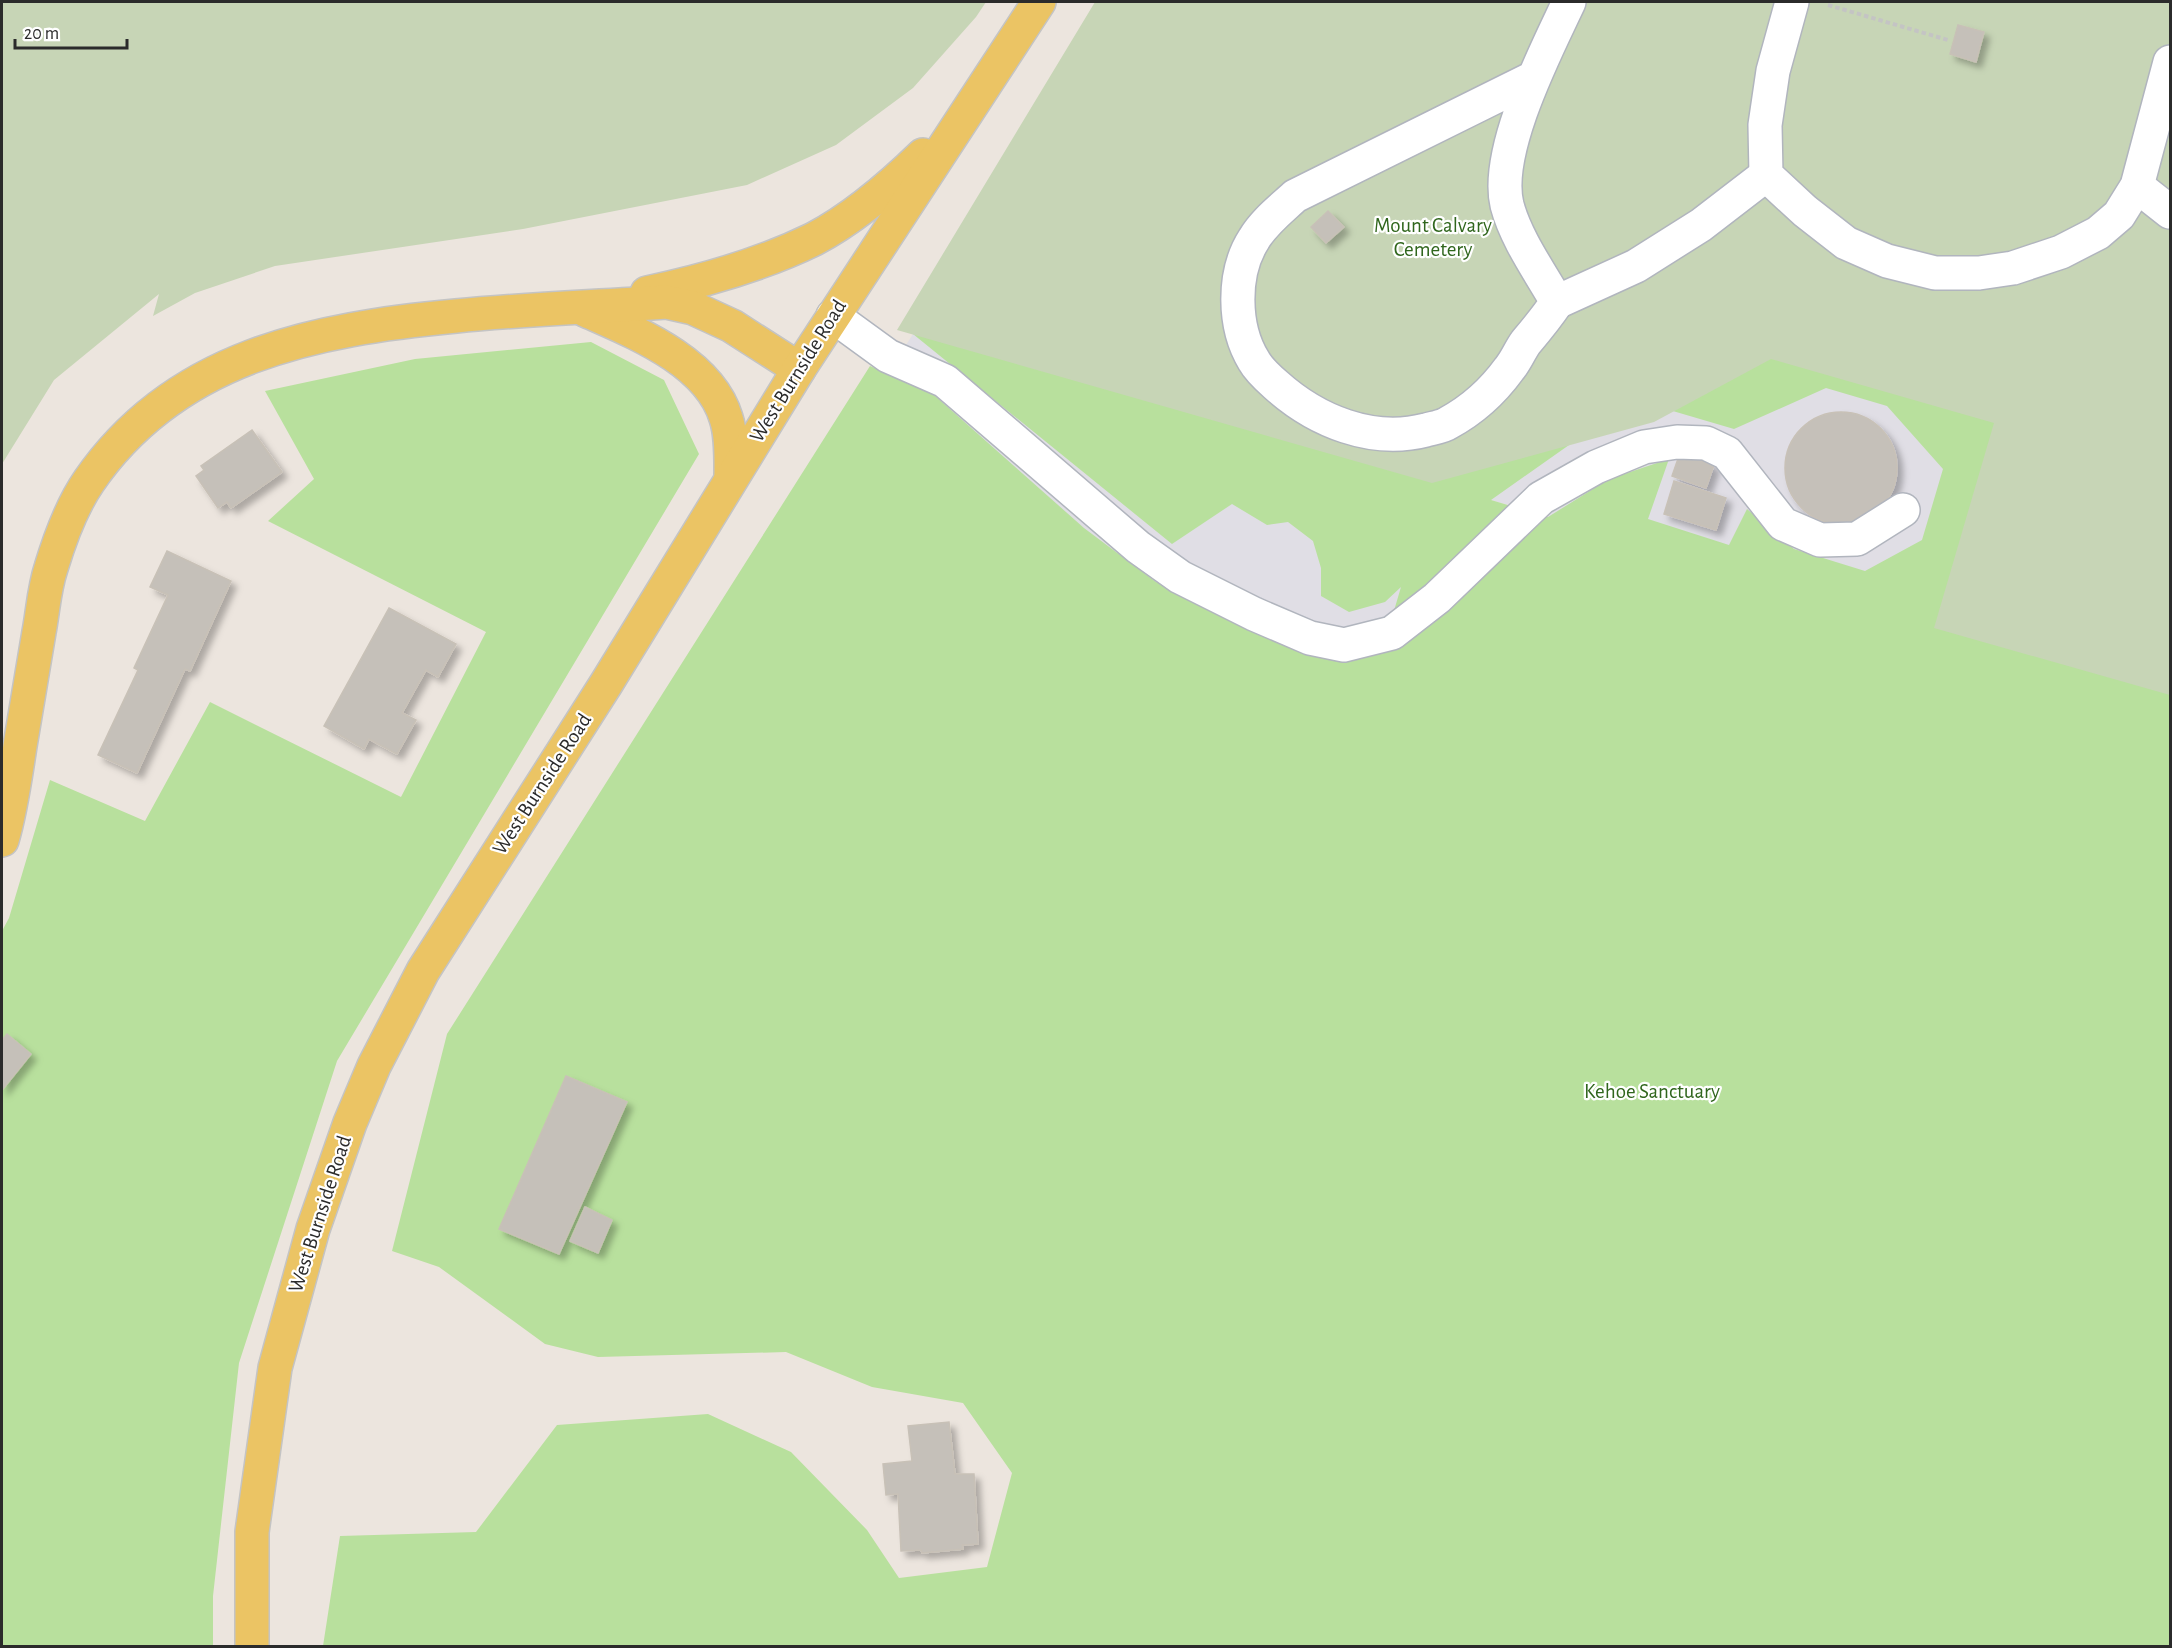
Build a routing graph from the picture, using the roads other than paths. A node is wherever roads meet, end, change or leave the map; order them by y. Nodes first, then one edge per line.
1 (1039, 2) edge
2 (1569, 2) edge
3 (1792, 2) edge
4 (2170, 62) edge
5 (1533, 78) junction
6 (962, 117) junction
7 (1766, 175) junction
8 (2137, 186) junction
9 (2170, 212) edge
10 (1557, 303) junction
11 (581, 308) junction
12 (833, 316) junction
13 (799, 369) junction
14 (731, 478) junction
15 (1903, 510) dead end
16 (2, 840) edge
17 (252, 1647) edge

1 - 6 main road, West Burnside Road
2 - 5 lane
3 - 7 lane
4 - 8 lane
5 - 10 lane
5 - 10 lane
6 - 11 main road
6 - 12 main road, West Burnside Road
7 - 8 lane
7 - 10 lane
8 - 9 lane
11 - 13 main road
11 - 14 main road
11 - 16 main road
12 - 13 main road, West Burnside Road
12 - 15 lane
13 - 14 main road, West Burnside Road
14 - 17 main road, West Burnside Road

